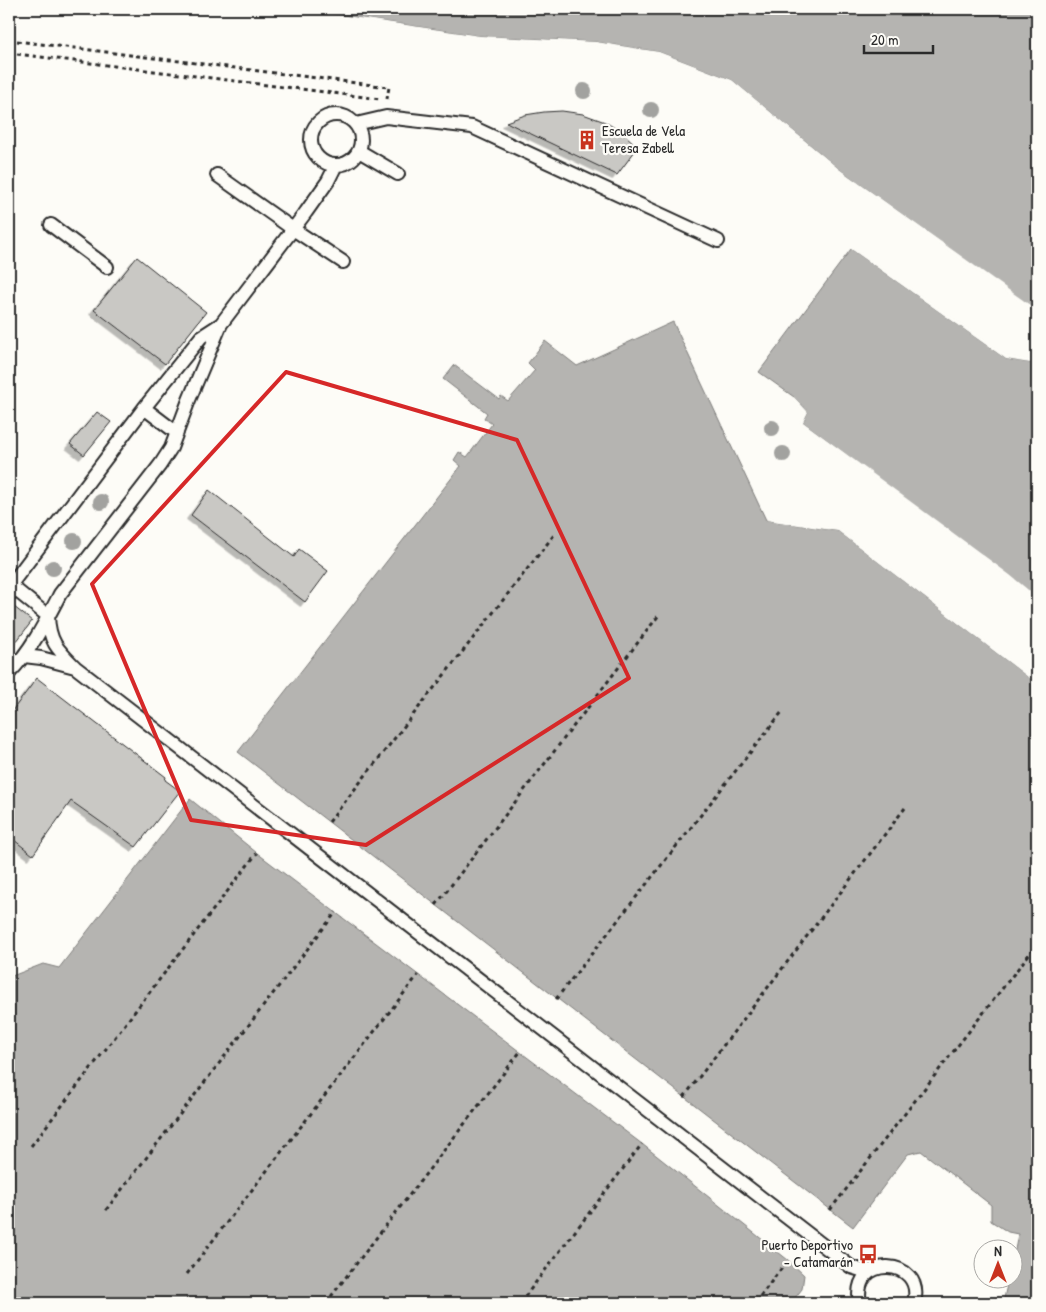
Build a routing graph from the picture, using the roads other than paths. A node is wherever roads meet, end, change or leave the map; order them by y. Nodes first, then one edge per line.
1 (356, 124) junction
2 (359, 151) junction
3 (336, 165) junction
4 (398, 174) dead end
5 (218, 175) dead end
6 (52, 225) dead end
7 (293, 229) junction
8 (718, 241) dead end
9 (343, 262) dead end
10 (107, 267) dead end
11 (221, 324) junction
12 (144, 408) junction
13 (177, 433) junction
14 (10, 586) edge
15 (48, 616) junction
16 (24, 656) junction
17 (75, 668) junction
18 (9, 673) edge
19 (852, 1267) junction
20 (871, 1270) junction
21 (860, 1285) junction
22 (860, 1303) edge
23 (914, 1303) edge

1 - 2 lane
1 - 3 lane
1 - 8 lane
2 - 3 lane
2 - 4 lane
3 - 7 lane
5 - 7 lane
6 - 10 lane
7 - 9 lane
7 - 11 lane
11 - 12 lane
11 - 13 lane
12 - 13 lane
12 - 14 lane
13 - 15 lane
14 - 15 lane
15 - 16 lane
15 - 17 lane
16 - 17 lane
16 - 18 lane
17 - 19 lane
19 - 20 lane
19 - 21 lane
20 - 21 lane
20 - 23 lane
21 - 22 lane

